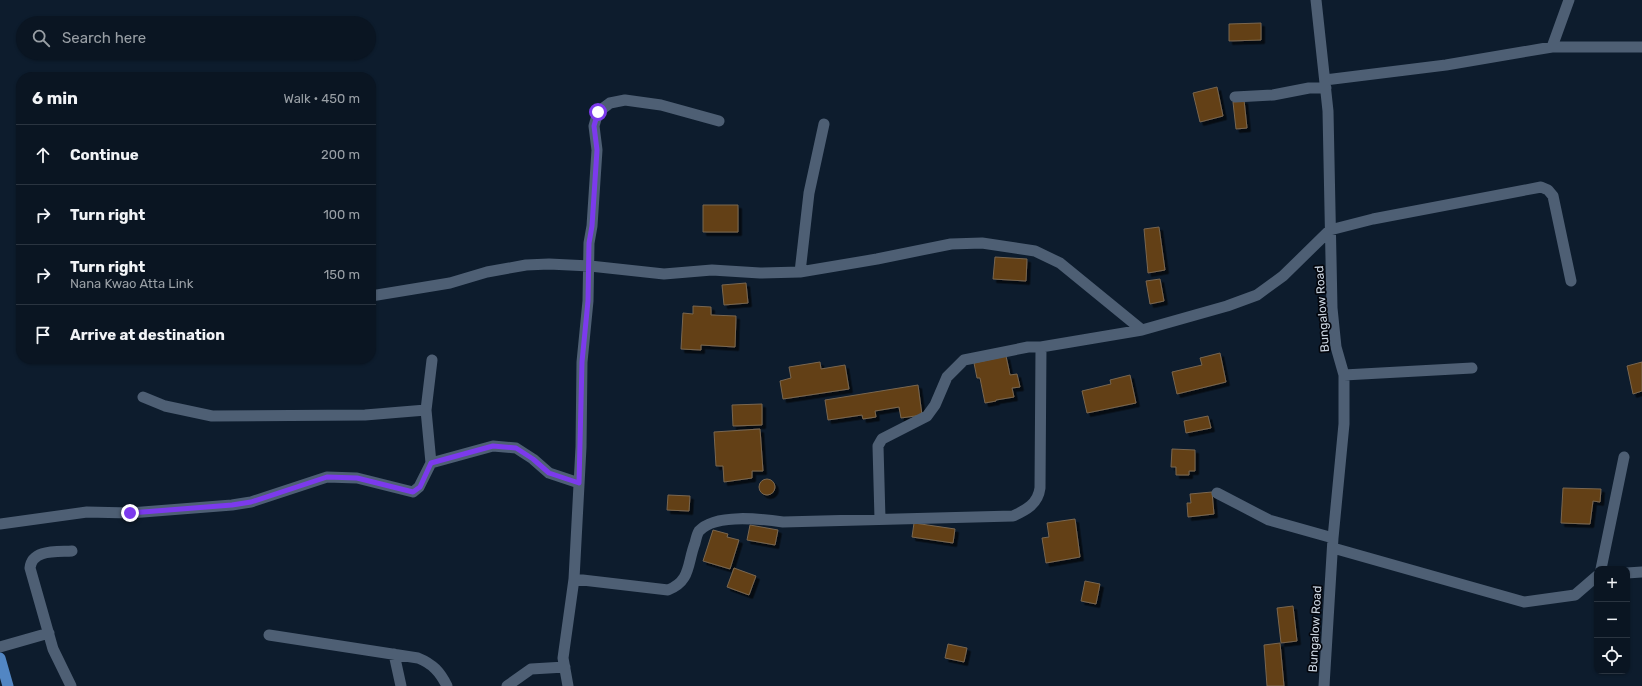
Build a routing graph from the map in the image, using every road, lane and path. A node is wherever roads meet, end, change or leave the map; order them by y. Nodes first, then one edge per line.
1 (1316, 0) edge
2 (1569, 0) edge
3 (1552, 47) junction
4 (1642, 47) edge
5 (1326, 84) junction
6 (1235, 97) dead end
7 (719, 121) dead end
8 (824, 124) dead end
9 (1330, 230) junction
10 (590, 266) junction
11 (800, 272) junction
12 (1571, 281) dead end
13 (376, 295) edge
14 (1142, 330) junction
15 (1041, 346) junction
16 (432, 360) dead end
17 (1472, 368) dead end
18 (1344, 375) junction
19 (143, 397) dead end
20 (426, 410) junction
21 (1624, 457) dead end
22 (431, 463) junction
23 (579, 483) junction
24 (1217, 493) dead end
25 (880, 519) junction
26 (0, 524) edge
27 (1333, 543) junction
28 (72, 551) dead end
29 (1602, 566) edge
30 (1642, 572) edge
31 (1630, 573) edge
32 (574, 579) junction
33 (1594, 579) edge
34 (48, 633) junction
35 (269, 635) dead end
36 (0, 647) edge
37 (394, 654) junction
38 (0, 658) edge
39 (564, 667) junction
40 (8, 686) edge
41 (71, 686) edge
42 (402, 686) edge
43 (447, 686) edge
44 (506, 686) edge
45 (568, 686) edge
46 (1324, 686) edge

1 - 5 street, Bungalow Road
2 - 3 street
3 - 4 street
3 - 5 street
5 - 6 street
5 - 9 street, Bungalow Road
7 - 10 street
8 - 11 street
9 - 12 street
9 - 14 street
9 - 18 street, Bungalow Road
10 - 11 street
10 - 13 street
10 - 23 street
11 - 14 street
14 - 15 street
15 - 25 street
15 - 25 street
16 - 20 street
17 - 18 street
18 - 27 street, Bungalow Road
19 - 20 street
20 - 22 street
21 - 29 street
22 - 23 street
22 - 26 street
23 - 32 street
24 - 27 street
25 - 32 street
27 - 33 street
27 - 46 street, Bungalow Road
28 - 34 street
30 - 31 street
32 - 39 street
34 - 36 street
34 - 41 street
35 - 37 street
37 - 42 street
37 - 43 street
38 - 40 main road
39 - 44 street
39 - 45 street

